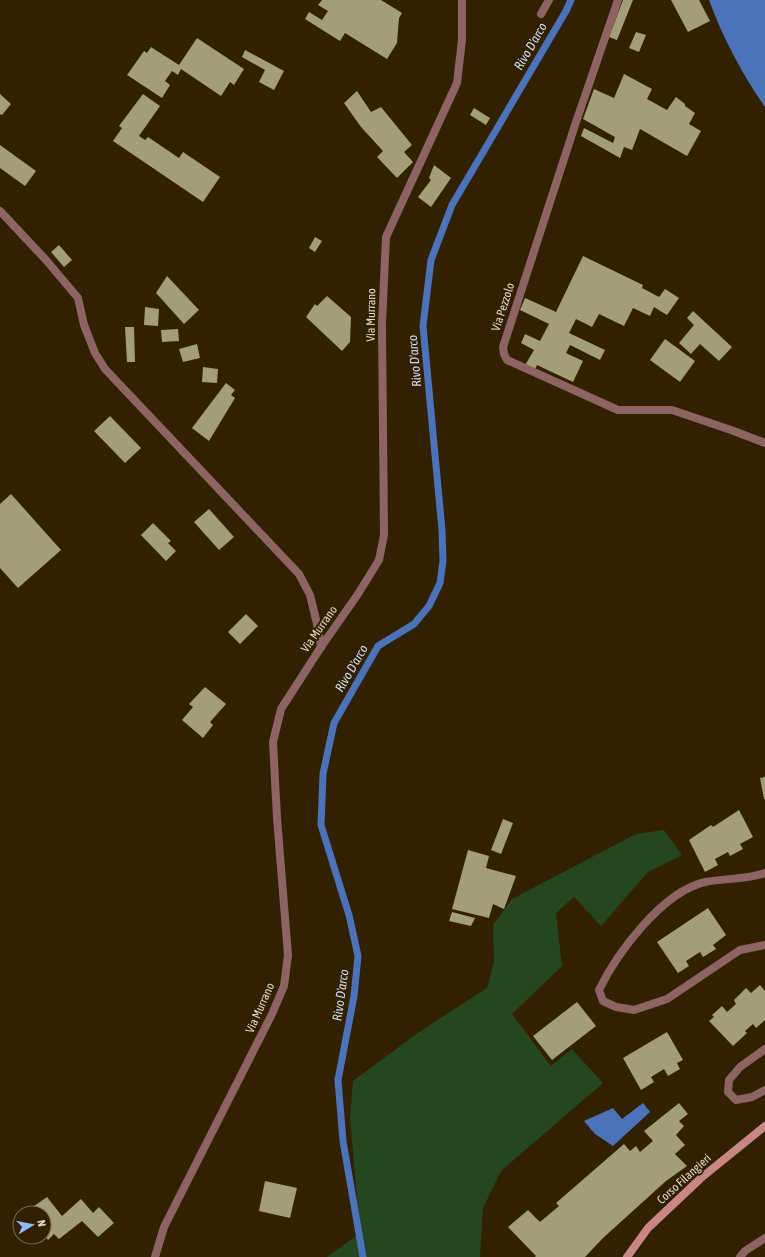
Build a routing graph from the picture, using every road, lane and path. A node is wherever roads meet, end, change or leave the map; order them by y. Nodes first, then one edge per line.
1 (462, 0) edge
2 (549, 0) edge
3 (618, 0) edge
4 (541, 14) dead end
5 (0, 211) edge
6 (765, 443) edge
7 (321, 647) junction
8 (765, 873) edge
9 (765, 945) edge
10 (765, 1049) edge
11 (765, 1090) edge
12 (765, 1126) edge
13 (765, 1238) edge
14 (155, 1257) edge
15 (627, 1257) edge
16 (740, 1257) edge

1 - 7 street, Via Murrano
2 - 4 street
3 - 6 street, Via Pezzolo
5 - 7 street
7 - 14 street, Via Murrano
8 - 9 street
10 - 11 street
12 - 15 street, Corso Filangieri
13 - 16 street

